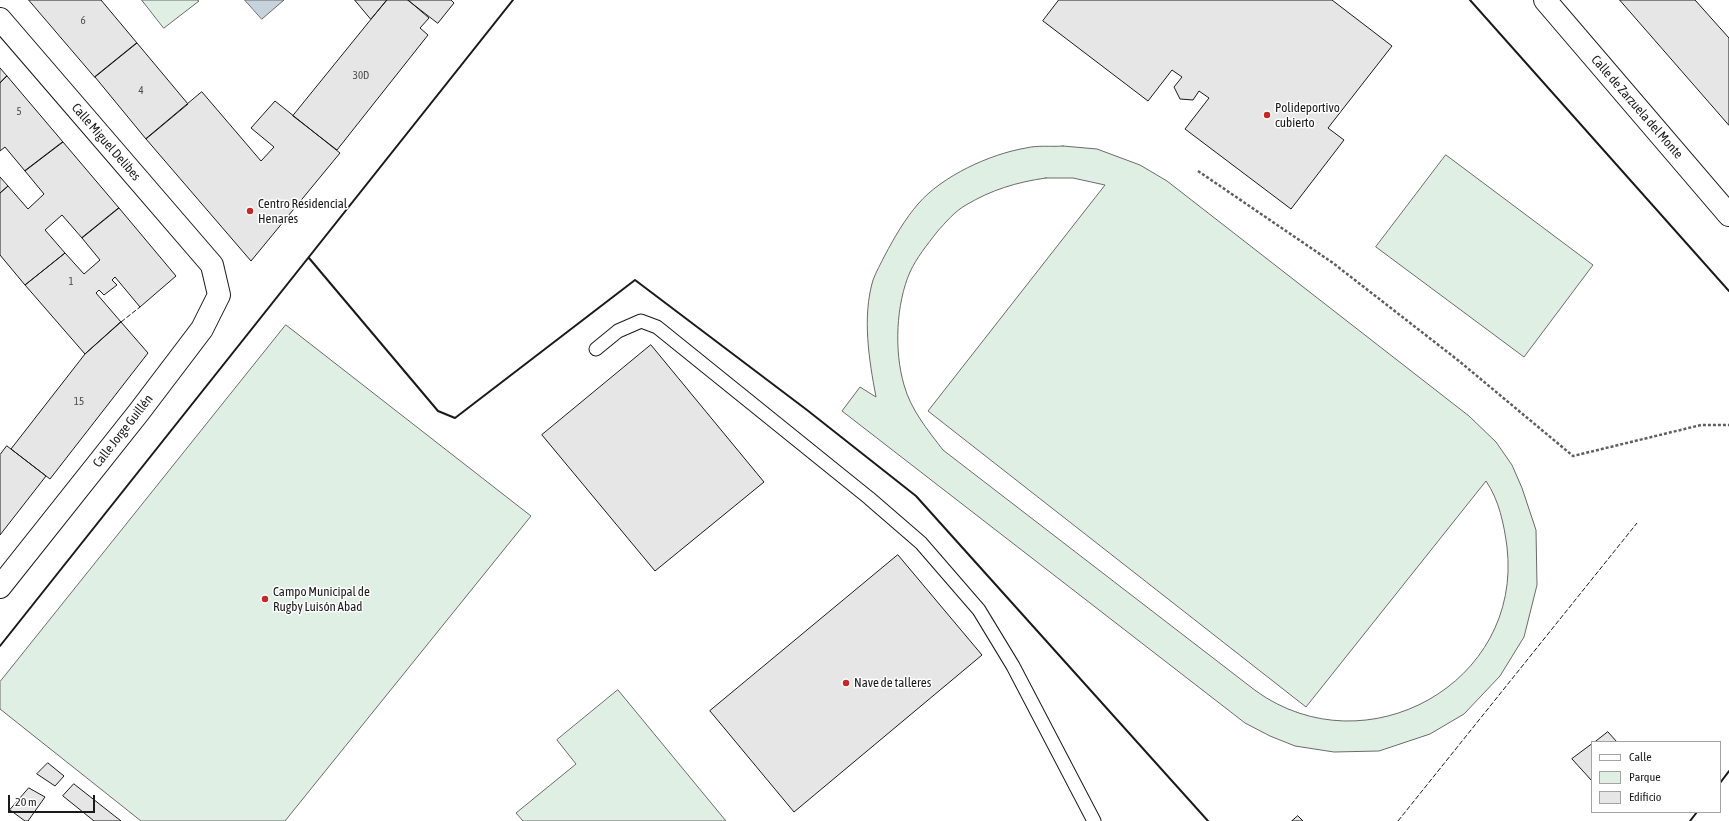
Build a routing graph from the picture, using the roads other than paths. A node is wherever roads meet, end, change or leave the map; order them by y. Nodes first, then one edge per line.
1 (1545, 0) edge
2 (0, 19) edge
3 (1729, 215) edge
4 (212, 265) joint
5 (596, 349) dead end
6 (0, 586) edge
7 (1094, 821) edge

1 - 3 street, Calle de Zarzuela del Monte
2 - 4 street, Calle Miguel Delibes
4 - 6 street, Calle Jorge Guillén
5 - 7 lane

